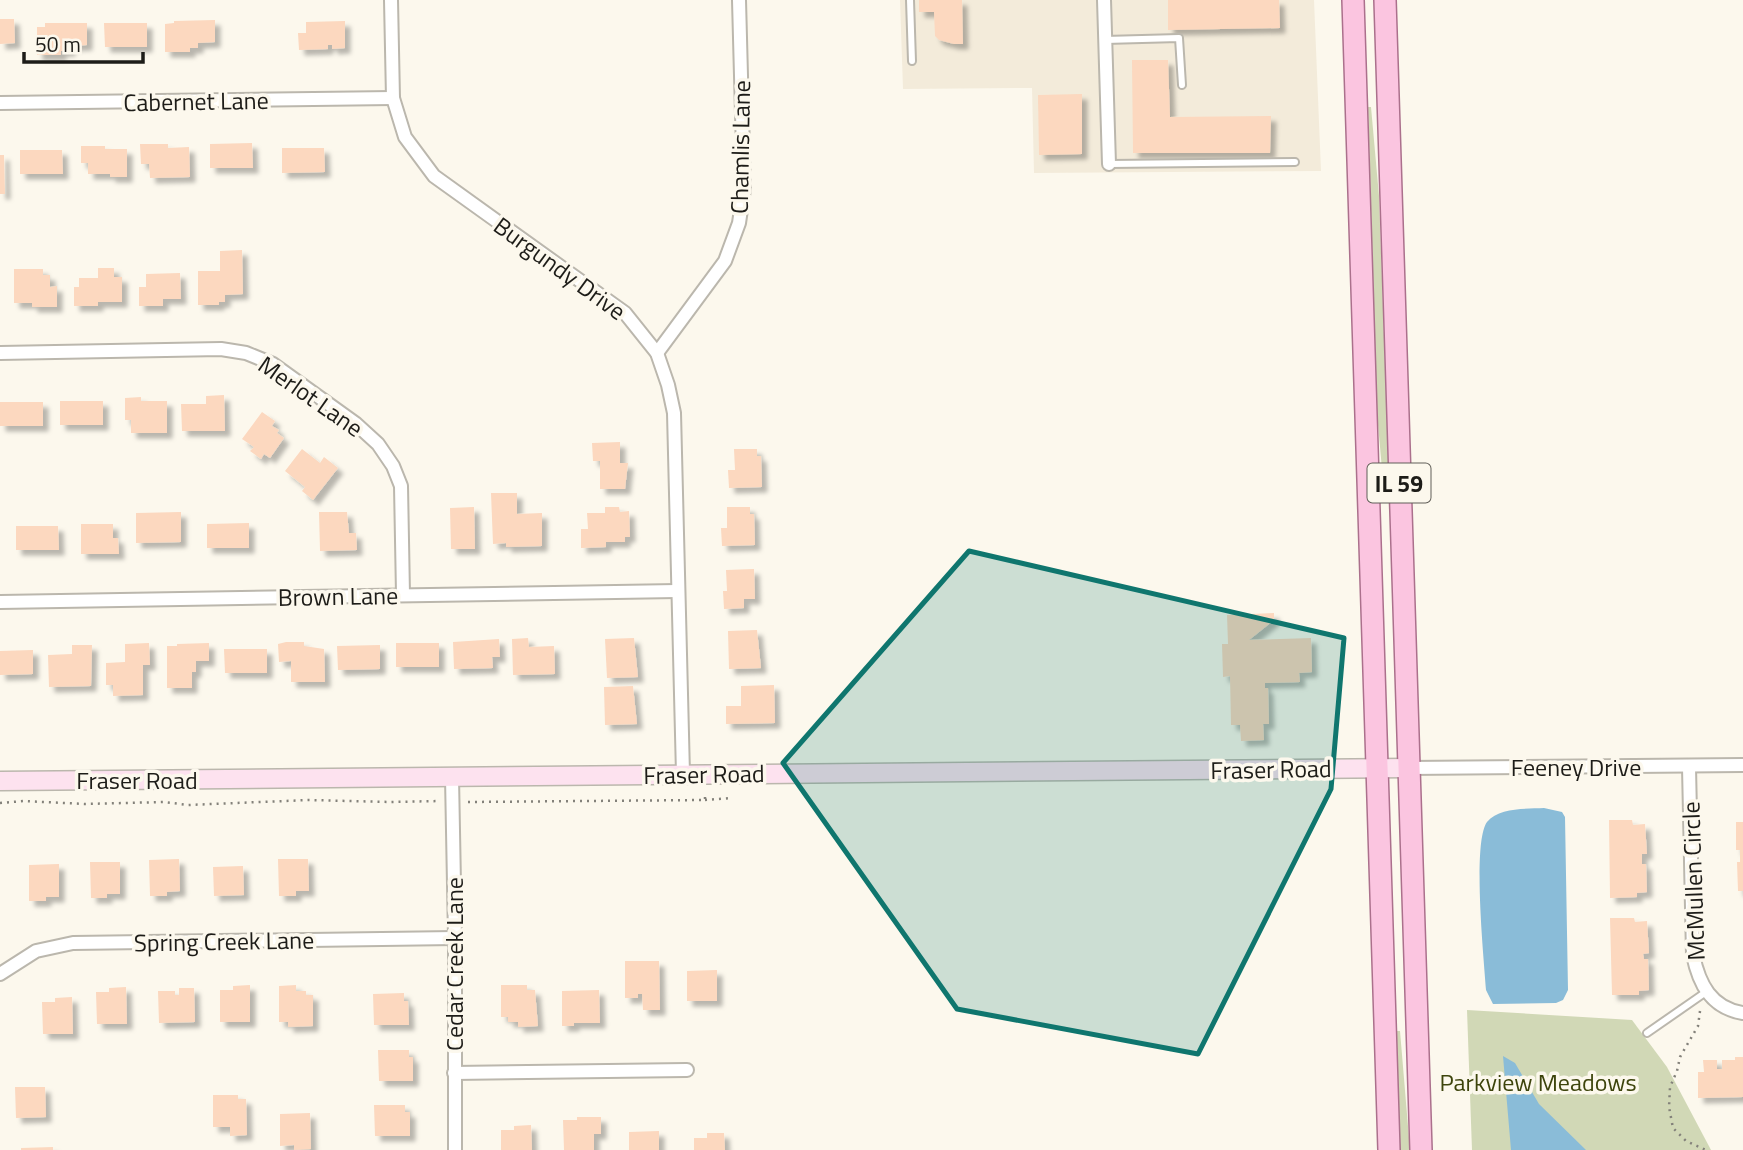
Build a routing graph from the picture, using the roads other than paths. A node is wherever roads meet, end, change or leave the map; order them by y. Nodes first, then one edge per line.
1 (391, 0) edge
2 (739, 0) edge
3 (909, 0) edge
4 (1104, 0) edge
5 (1353, 0) edge
6 (1385, 0) edge
7 (1105, 40) junction
8 (912, 61) dead end
9 (1182, 85) dead end
10 (393, 98) junction
11 (0, 103) edge
12 (1295, 162) dead end
13 (1109, 164) joint
14 (0, 353) edge
15 (657, 353) junction
16 (677, 591) junction
17 (403, 594) junction
18 (0, 602) edge
19 (1743, 765) edge
20 (1689, 766) junction
21 (1377, 768) junction
22 (1408, 768) junction
23 (683, 774) junction
24 (452, 777) junction
25 (0, 781) edge
26 (455, 938) junction
27 (0, 974) edge
28 (1706, 992) junction
29 (1743, 1013) edge
30 (1647, 1033) dead end
31 (687, 1070) dead end
32 (454, 1073) junction
33 (455, 1150) edge
34 (1389, 1150) edge
35 (1421, 1150) edge

1 - 10 street, Burgundy Drive
2 - 15 street, Chamlis Lane
3 - 8 lane
4 - 7 street
5 - 21 main road, IL 59
6 - 22 main road, IL 59
7 - 9 lane
7 - 13 street
10 - 11 street, Cabernet Lane
10 - 15 street, Burgundy Drive
12 - 13 lane
14 - 17 street, Merlot Lane
15 - 16 street, Burgundy Drive
16 - 17 street, Brown Lane
16 - 23 street, Burgundy Drive
17 - 18 street, Brown Lane
19 - 20 street, Feeney Drive
20 - 22 street, Feeney Drive
20 - 28 street, McMullen Circle
21 - 22 street, Fraser Road
21 - 23 street, Fraser Road
21 - 34 main road, IL 59
22 - 35 main road, IL 59
23 - 24 street, Fraser Road
24 - 25 street, Fraser Road
24 - 26 street, Cedar Creek Lane
26 - 27 street, Spring Creek Lane
26 - 32 street, Cedar Creek Lane
28 - 29 street, McMullen Circle
28 - 30 lane
31 - 32 street
32 - 33 street, Cedar Creek Lane

